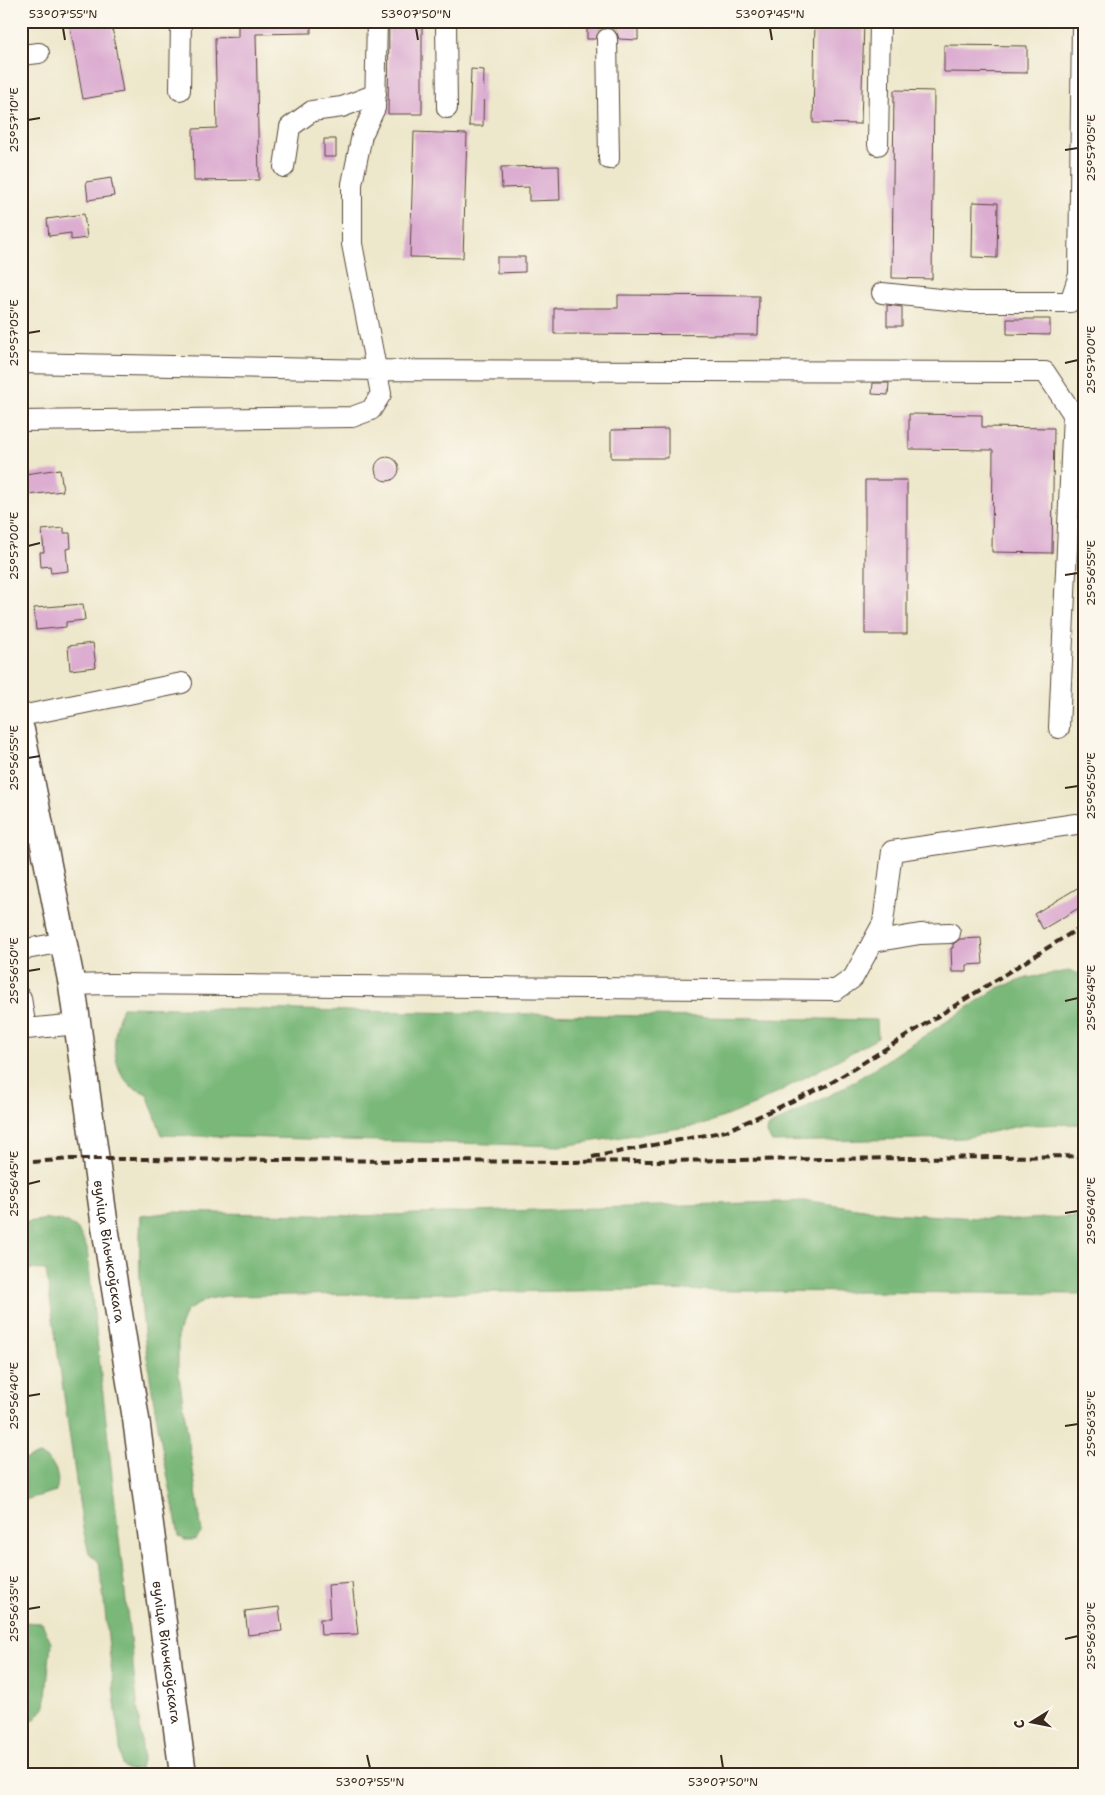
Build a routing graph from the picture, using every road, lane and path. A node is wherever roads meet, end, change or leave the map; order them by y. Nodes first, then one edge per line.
1 (181, 21) edge
2 (377, 21) edge
3 (446, 21) edge
4 (880, 21) edge
5 (1082, 21) edge
6 (607, 39) tunnel mouth
7 (180, 90) dead end
8 (376, 94) junction
9 (447, 108) dead end
10 (878, 145) dead end
11 (609, 159) dead end
12 (284, 167) dead end
13 (882, 293) dead end
14 (21, 363) edge
15 (377, 370) junction
16 (21, 421) edge
17 (182, 683) dead end
18 (21, 716) edge
19 (1059, 728) dead end
20 (21, 730) edge
21 (1076, 824) dead end
22 (950, 933) dead end
23 (64, 942) junction
24 (873, 942) junction
25 (21, 950) edge
26 (72, 986) junction
27 (21, 998) edge
28 (78, 1024) junction
29 (183, 1774) edge

1 - 7 street
2 - 8 street
3 - 9 street
4 - 10 street
5 - 13 street
6 - 11 street
8 - 12 street
8 - 15 street
14 - 15 street
15 - 16 street
15 - 19 street
17 - 18 street
20 - 23 main road, вуліца Вільчкоўскага
21 - 24 street
22 - 24 street
23 - 25 street
23 - 26 main road, вуліца Вільчкоўскага
24 - 26 street
26 - 28 main road, вуліца Вільчкоўскага
27 - 28 street
28 - 29 main road, вуліца Вільчкоўскага

